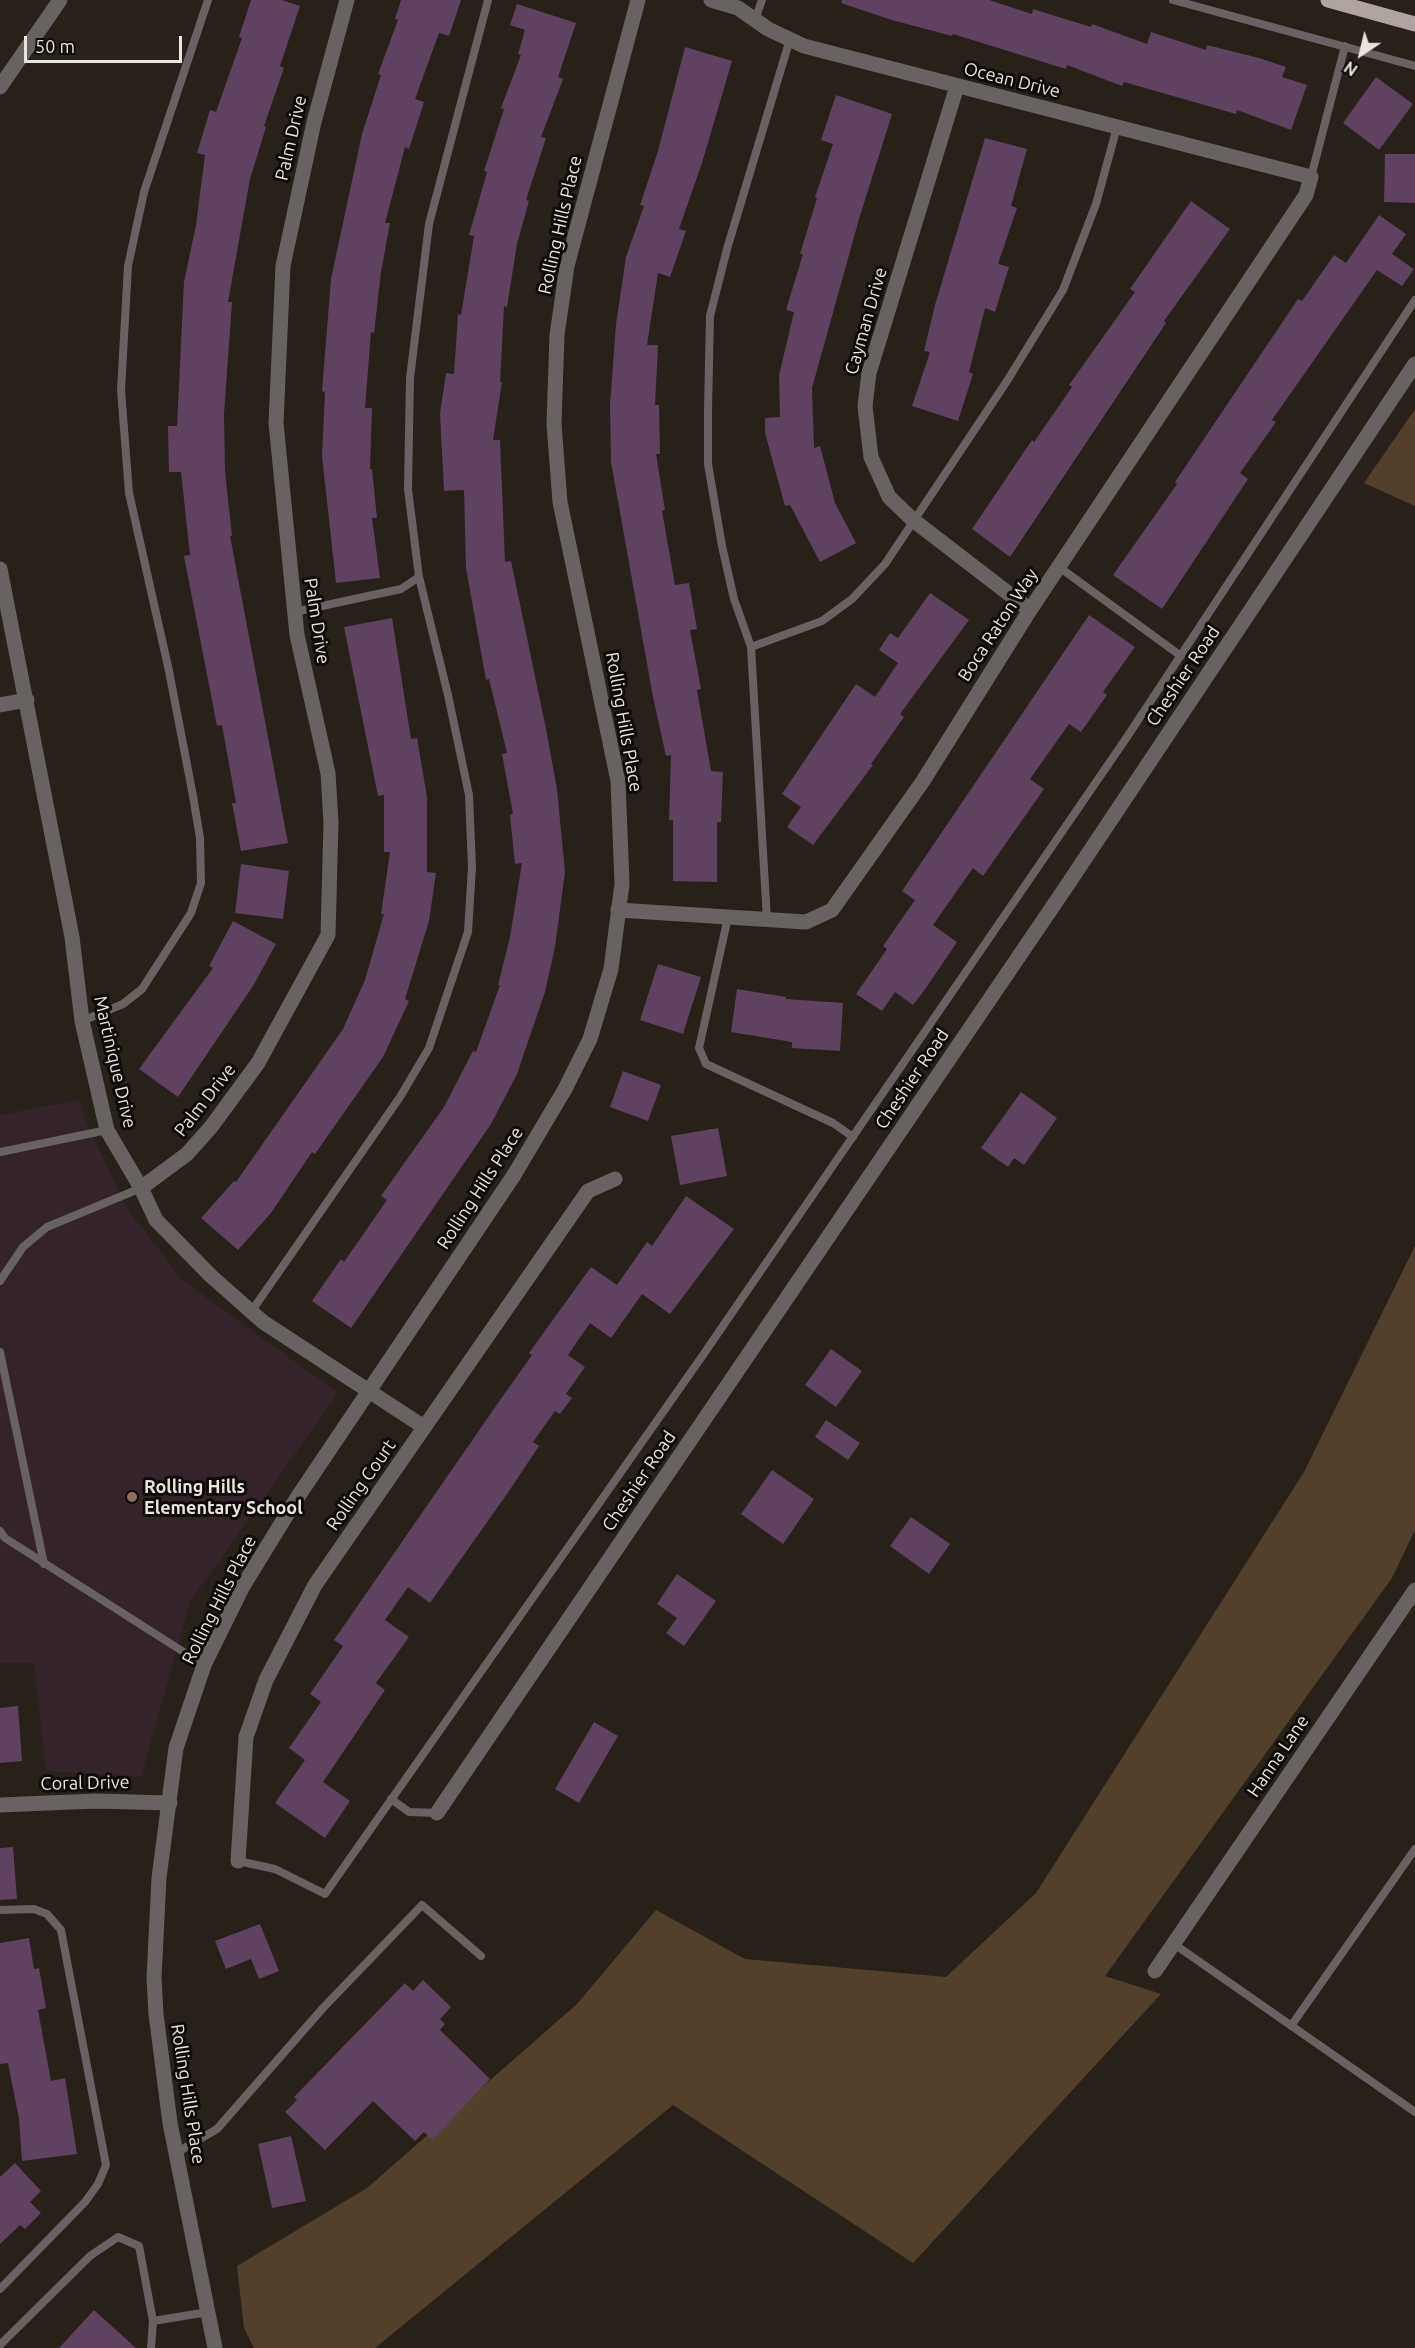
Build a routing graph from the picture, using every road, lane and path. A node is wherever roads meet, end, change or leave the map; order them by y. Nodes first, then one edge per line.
1 (60, 0) edge
2 (208, 0) edge
3 (346, 0) edge
4 (488, 0) edge
5 (638, 0) edge
6 (711, 0) edge
7 (762, 0) edge
8 (1173, 0) edge
9 (1328, 0) edge
10 (755, 20) junction
11 (1415, 24) edge
12 (789, 39) junction
13 (1345, 46) junction
14 (1415, 66) edge
15 (957, 86) junction
16 (0, 87) edge
17 (1117, 127) junction
18 (1311, 177) junction
19 (1415, 300) edge
20 (1415, 364) edge
21 (913, 520) junction
22 (1059, 567) junction
23 (0, 568) edge
24 (419, 577) junction
25 (1030, 610) junction
26 (294, 612) junction
27 (752, 647) junction
28 (1181, 656) junction
29 (27, 700) junction
30 (0, 705) edge
31 (618, 910) junction
32 (728, 917) junction
33 (768, 920) junction
34 (82, 1021) junction
35 (107, 1130) junction
36 (853, 1137) junction
37 (1, 1153) edge
38 (615, 1179) dead end
39 (141, 1188) junction
40 (0, 1281) edge
41 (252, 1312) junction
42 (0, 1352) edge
43 (368, 1391) junction
44 (424, 1427) junction
45 (0, 1532) edge
46 (44, 1564) junction
47 (1415, 1590) edge
48 (204, 1665) junction
49 (391, 1799) junction
50 (170, 1803) junction
51 (0, 1805) edge
52 (437, 1813) joint
53 (1415, 1849) edge
54 (238, 1862) joint
55 (0, 1910) edge
56 (1174, 1944) junction
57 (481, 1956) dead end
58 (1155, 1971) dead end
59 (1291, 2026) junction
60 (1415, 2112) edge
61 (176, 2153) junction
62 (0, 2289) edge
63 (208, 2312) junction
64 (153, 2321) junction
65 (0, 2345) edge
66 (151, 2348) edge
67 (215, 2348) edge

1 - 16 street
2 - 34 lane
3 - 26 street, Palm Drive
4 - 24 lane
5 - 31 street, Rolling Hills Place
6 - 10 street, Ocean Drive
7 - 10 lane
8 - 13 lane
9 - 11 main road
10 - 12 street, Ocean Drive
12 - 15 street, Ocean Drive
12 - 27 lane
13 - 14 lane
13 - 18 lane
15 - 17 street, Ocean Drive
15 - 21 street, Cayman Drive
17 - 18 street, Ocean Drive
17 - 21 lane
18 - 22 street, Boca Raton Way
19 - 28 lane
20 - 52 street, Cheshier Road
21 - 25 street, Cayman Drive
21 - 27 lane
22 - 25 street, Boca Raton Way
22 - 28 lane
23 - 29 street, Martinique Drive
24 - 26 lane
24 - 41 lane
25 - 33 street, Boca Raton Way
26 - 39 street, Palm Drive
27 - 33 lane
28 - 36 lane
29 - 30 street
29 - 34 street, Martinique Drive
31 - 32 street, Boca Raton Way
31 - 43 street, Rolling Hills Place
32 - 33 street, Boca Raton Way
32 - 36 lane
34 - 35 street, Martinique Drive
35 - 37 lane
35 - 39 street, Martinique Drive
36 - 49 lane
38 - 44 street, Rolling Court
39 - 40 lane
39 - 41 street, Martinique Drive
41 - 43 street, Martinique Drive
42 - 46 lane
43 - 44 street, Martinique Drive
43 - 48 street, Rolling Hills Place
44 - 54 street, Rolling Court
45 - 46 lane
46 - 48 lane
47 - 56 street, Hanna Lane
48 - 50 street, Rolling Hills Place
49 - 52 lane
49 - 54 lane
50 - 51 street, Coral Drive
50 - 61 street, Rolling Hills Place
53 - 59 lane
55 - 62 lane
56 - 58 street, Hanna Lane
56 - 59 lane
57 - 61 lane
59 - 60 lane
61 - 63 street, Rolling Hills Place
63 - 64 lane
63 - 67 street, Rolling Hills Place
64 - 65 lane
64 - 66 lane

